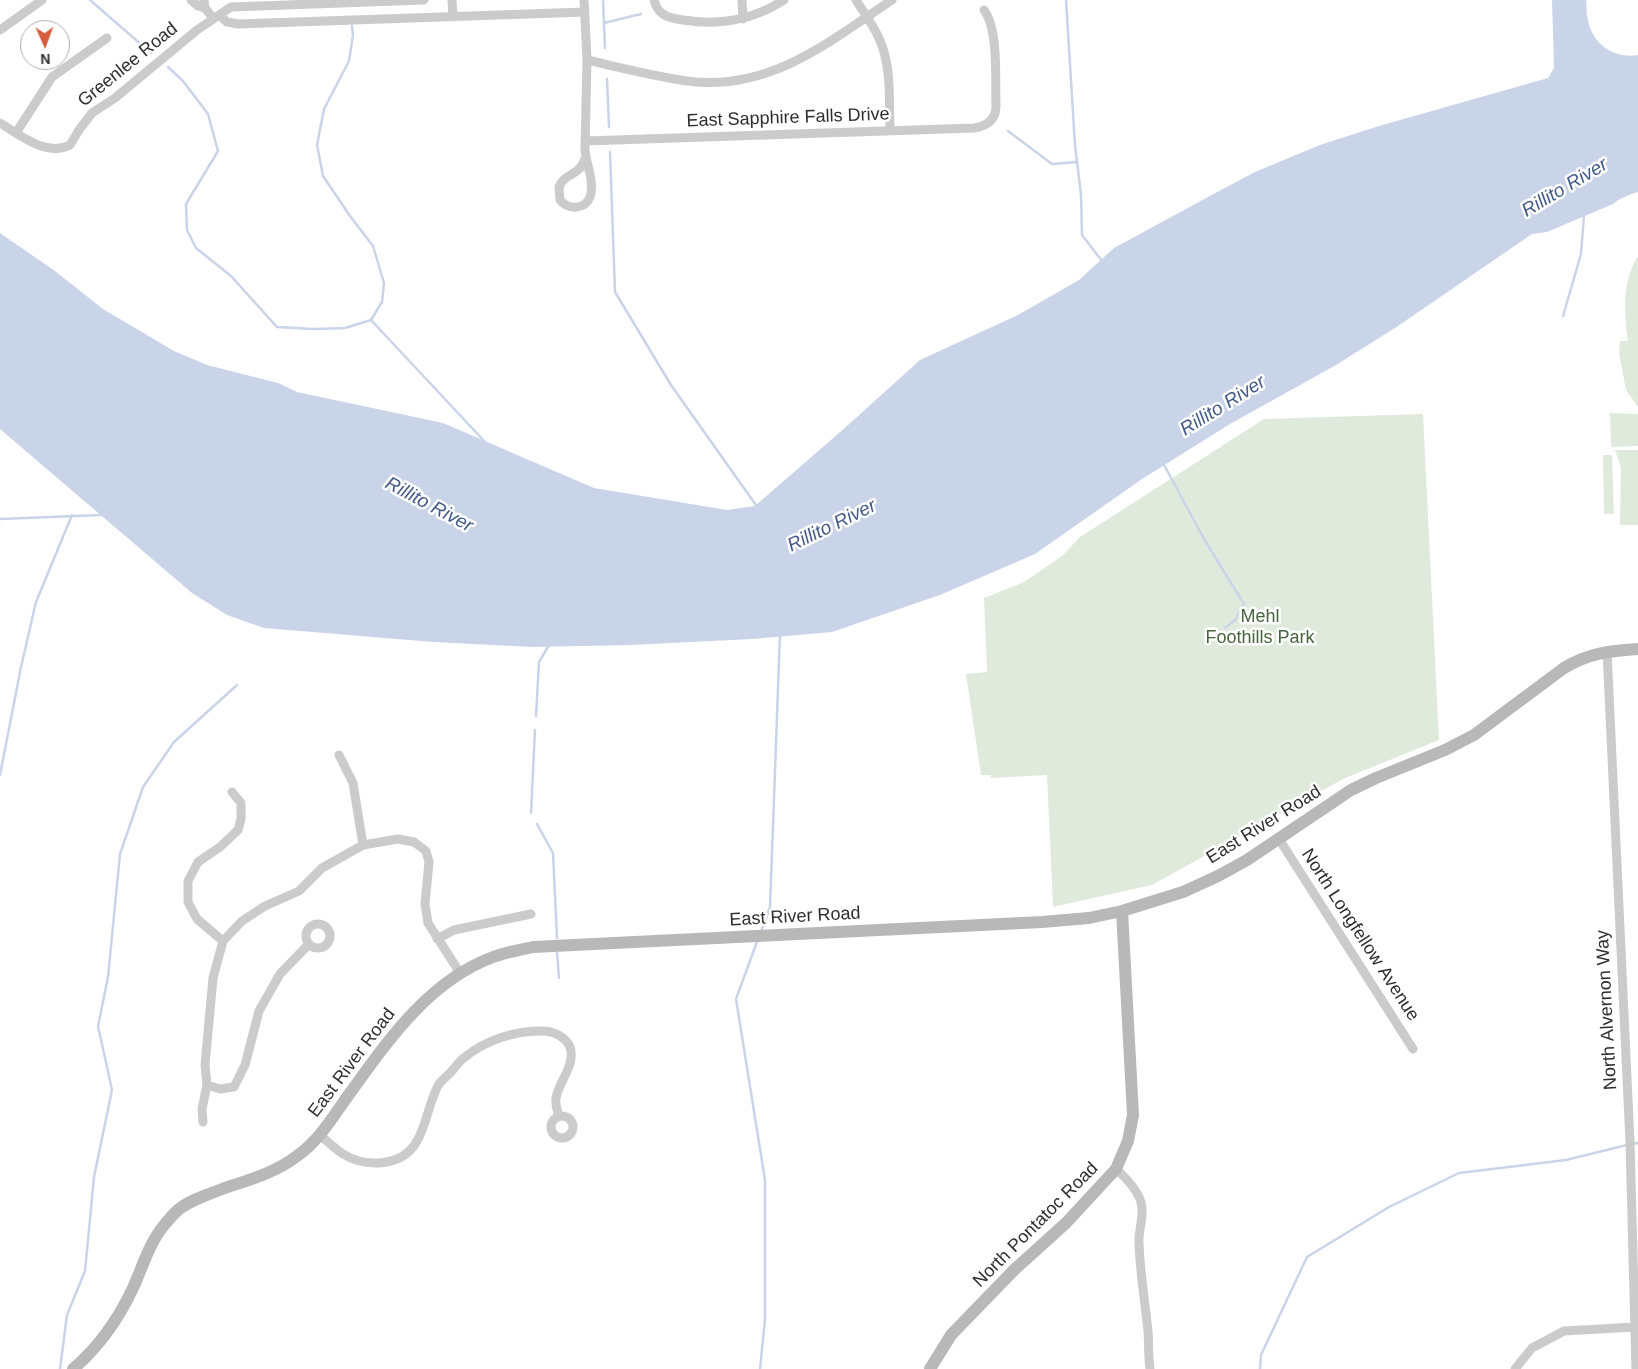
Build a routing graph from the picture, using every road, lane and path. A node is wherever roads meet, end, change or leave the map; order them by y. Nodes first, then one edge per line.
1 (42, 0) edge
2 (191, 0) edge
3 (424, 0) edge
4 (452, 0) edge
5 (584, 0) edge
6 (654, 0) edge
7 (742, 0) edge
8 (784, 0) edge
9 (856, 0) edge
10 (892, 0) edge
11 (265, 3) edge
12 (204, 4) edge
13 (984, 10) dead end
14 (585, 12) junction
15 (216, 17) junction
16 (453, 17) junction
17 (867, 17) junction
18 (742, 19) junction
19 (266, 23) junction
20 (0, 30) edge
21 (107, 38) dead end
22 (587, 60) junction
23 (0, 123) edge
24 (890, 130) junction
25 (16, 133) junction
26 (585, 141) junction
27 (585, 158) junction
28 (1638, 649) edge
29 (1607, 651) junction
30 (339, 755) dead end
31 (232, 792) dead end
32 (1279, 839) junction
33 (363, 845) junction
34 (1122, 910) junction
35 (531, 914) dead end
36 (437, 940) junction
37 (223, 941) junction
38 (309, 944) dead end
39 (460, 973) junction
40 (1413, 1049) dead end
41 (207, 1085) junction
42 (559, 1116) dead end
43 (203, 1122) dead end
44 (320, 1135) junction
45 (1116, 1168) junction
46 (1635, 1327) junction
47 (73, 1369) edge
48 (930, 1369) edge
49 (1150, 1369) edge
50 (1516, 1369) edge
51 (1636, 1369) edge

1 - 20 street
2 - 12 street
3 - 11 street, Greenlee Road
4 - 16 street
5 - 14 street
6 - 18 street
7 - 18 street
8 - 18 street
9 - 17 street
10 - 17 street
11 - 15 street, Greenlee Road
11 - 19 street
12 - 15 street
13 - 24 street, East Sapphire Falls Drive
14 - 16 street
14 - 22 street
15 - 19 street
15 - 25 street, Greenlee Road
16 - 19 street
17 - 22 street
17 - 24 street
21 - 25 street
22 - 26 street
23 - 25 street
24 - 26 street, East Sapphire Falls Drive
26 - 27 street
27 - 27 street
28 - 29 street, East River Road
29 - 32 street, East River Road
29 - 46 street, North Alvernon Way
30 - 33 street
31 - 37 street
32 - 34 street, East River Road
32 - 40 street, North Longfellow Avenue
33 - 36 street
33 - 37 street
34 - 39 street, East River Road
34 - 45 street, North Pontatoc Road
35 - 36 street
36 - 39 street
37 - 41 street
38 - 41 street
39 - 44 street, East River Road
41 - 43 street
42 - 44 street
44 - 47 street, East River Road
45 - 48 street, North Pontatoc Road
45 - 49 street
46 - 50 street
46 - 51 street, North Alvernon Way

